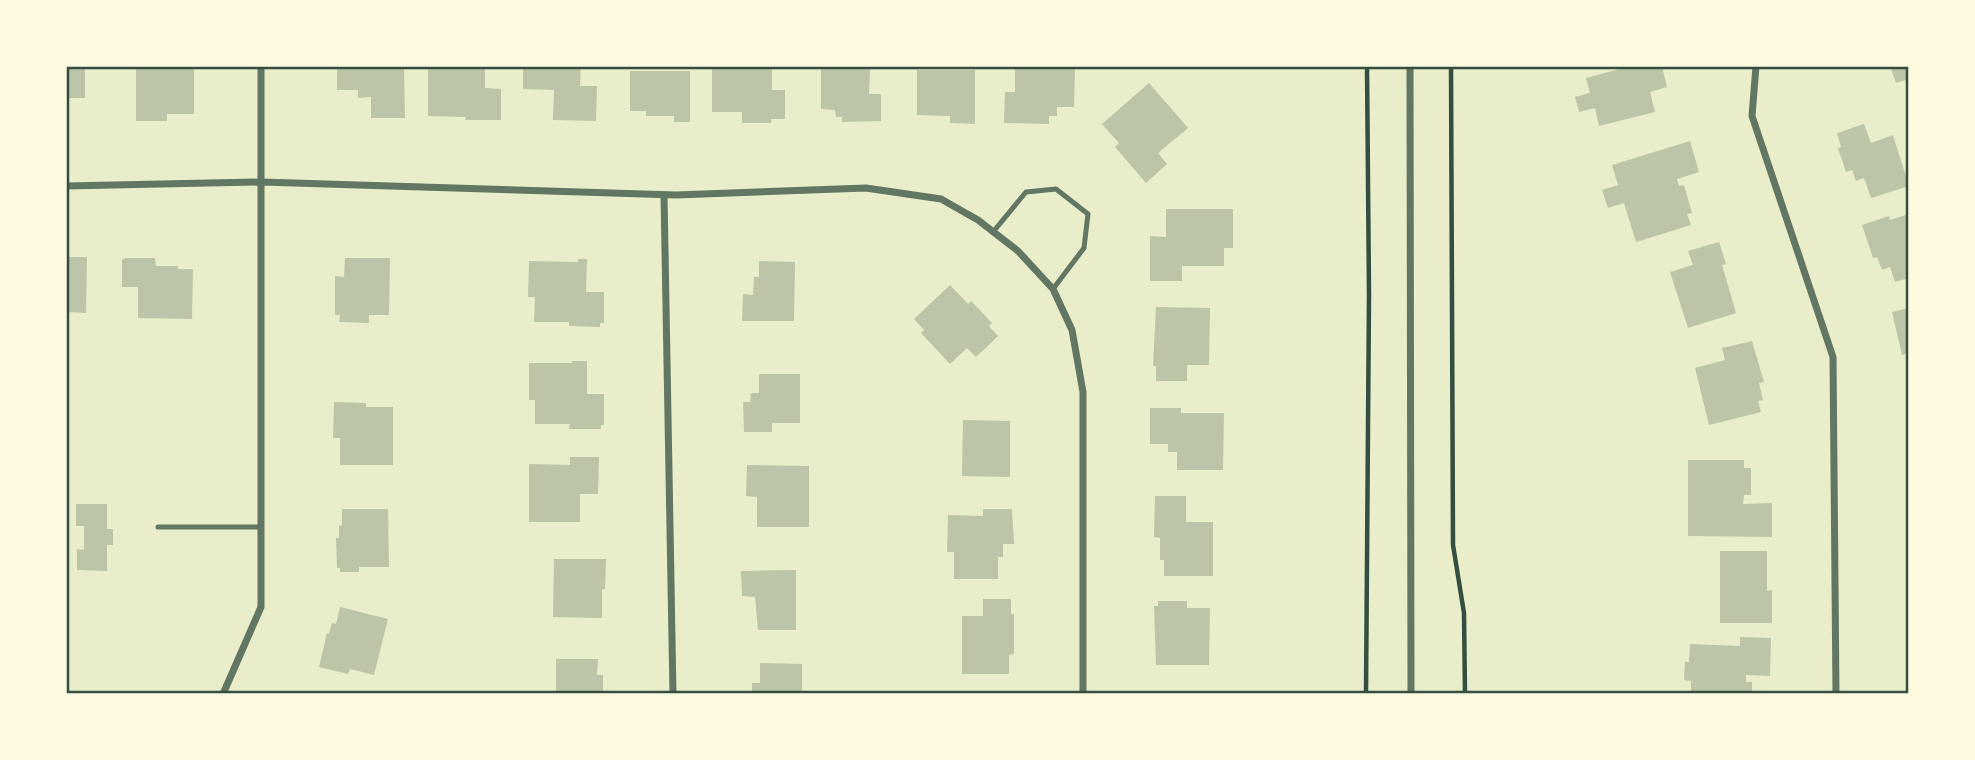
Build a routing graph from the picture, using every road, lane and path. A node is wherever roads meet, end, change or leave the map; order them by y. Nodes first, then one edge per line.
1 (261, 66) edge
2 (1367, 66) edge
3 (1410, 66) edge
4 (1451, 66) edge
5 (1756, 66) edge
6 (262, 182) junction
7 (66, 186) edge
8 (664, 195) junction
9 (993, 232) junction
10 (1053, 289) junction
11 (159, 527) dead end
12 (261, 527) junction
13 (223, 694) edge
14 (673, 694) edge
15 (1083, 694) edge
16 (1366, 694) edge
17 (1411, 694) edge
18 (1465, 694) edge
19 (1836, 694) edge

1 - 6 street
2 - 16 path
3 - 17 street
4 - 18 path
5 - 19 street
6 - 7 street
6 - 8 street
6 - 12 street
8 - 9 street
8 - 14 street
9 - 10 street
9 - 10 lane
10 - 15 street
11 - 12 lane
12 - 13 street

